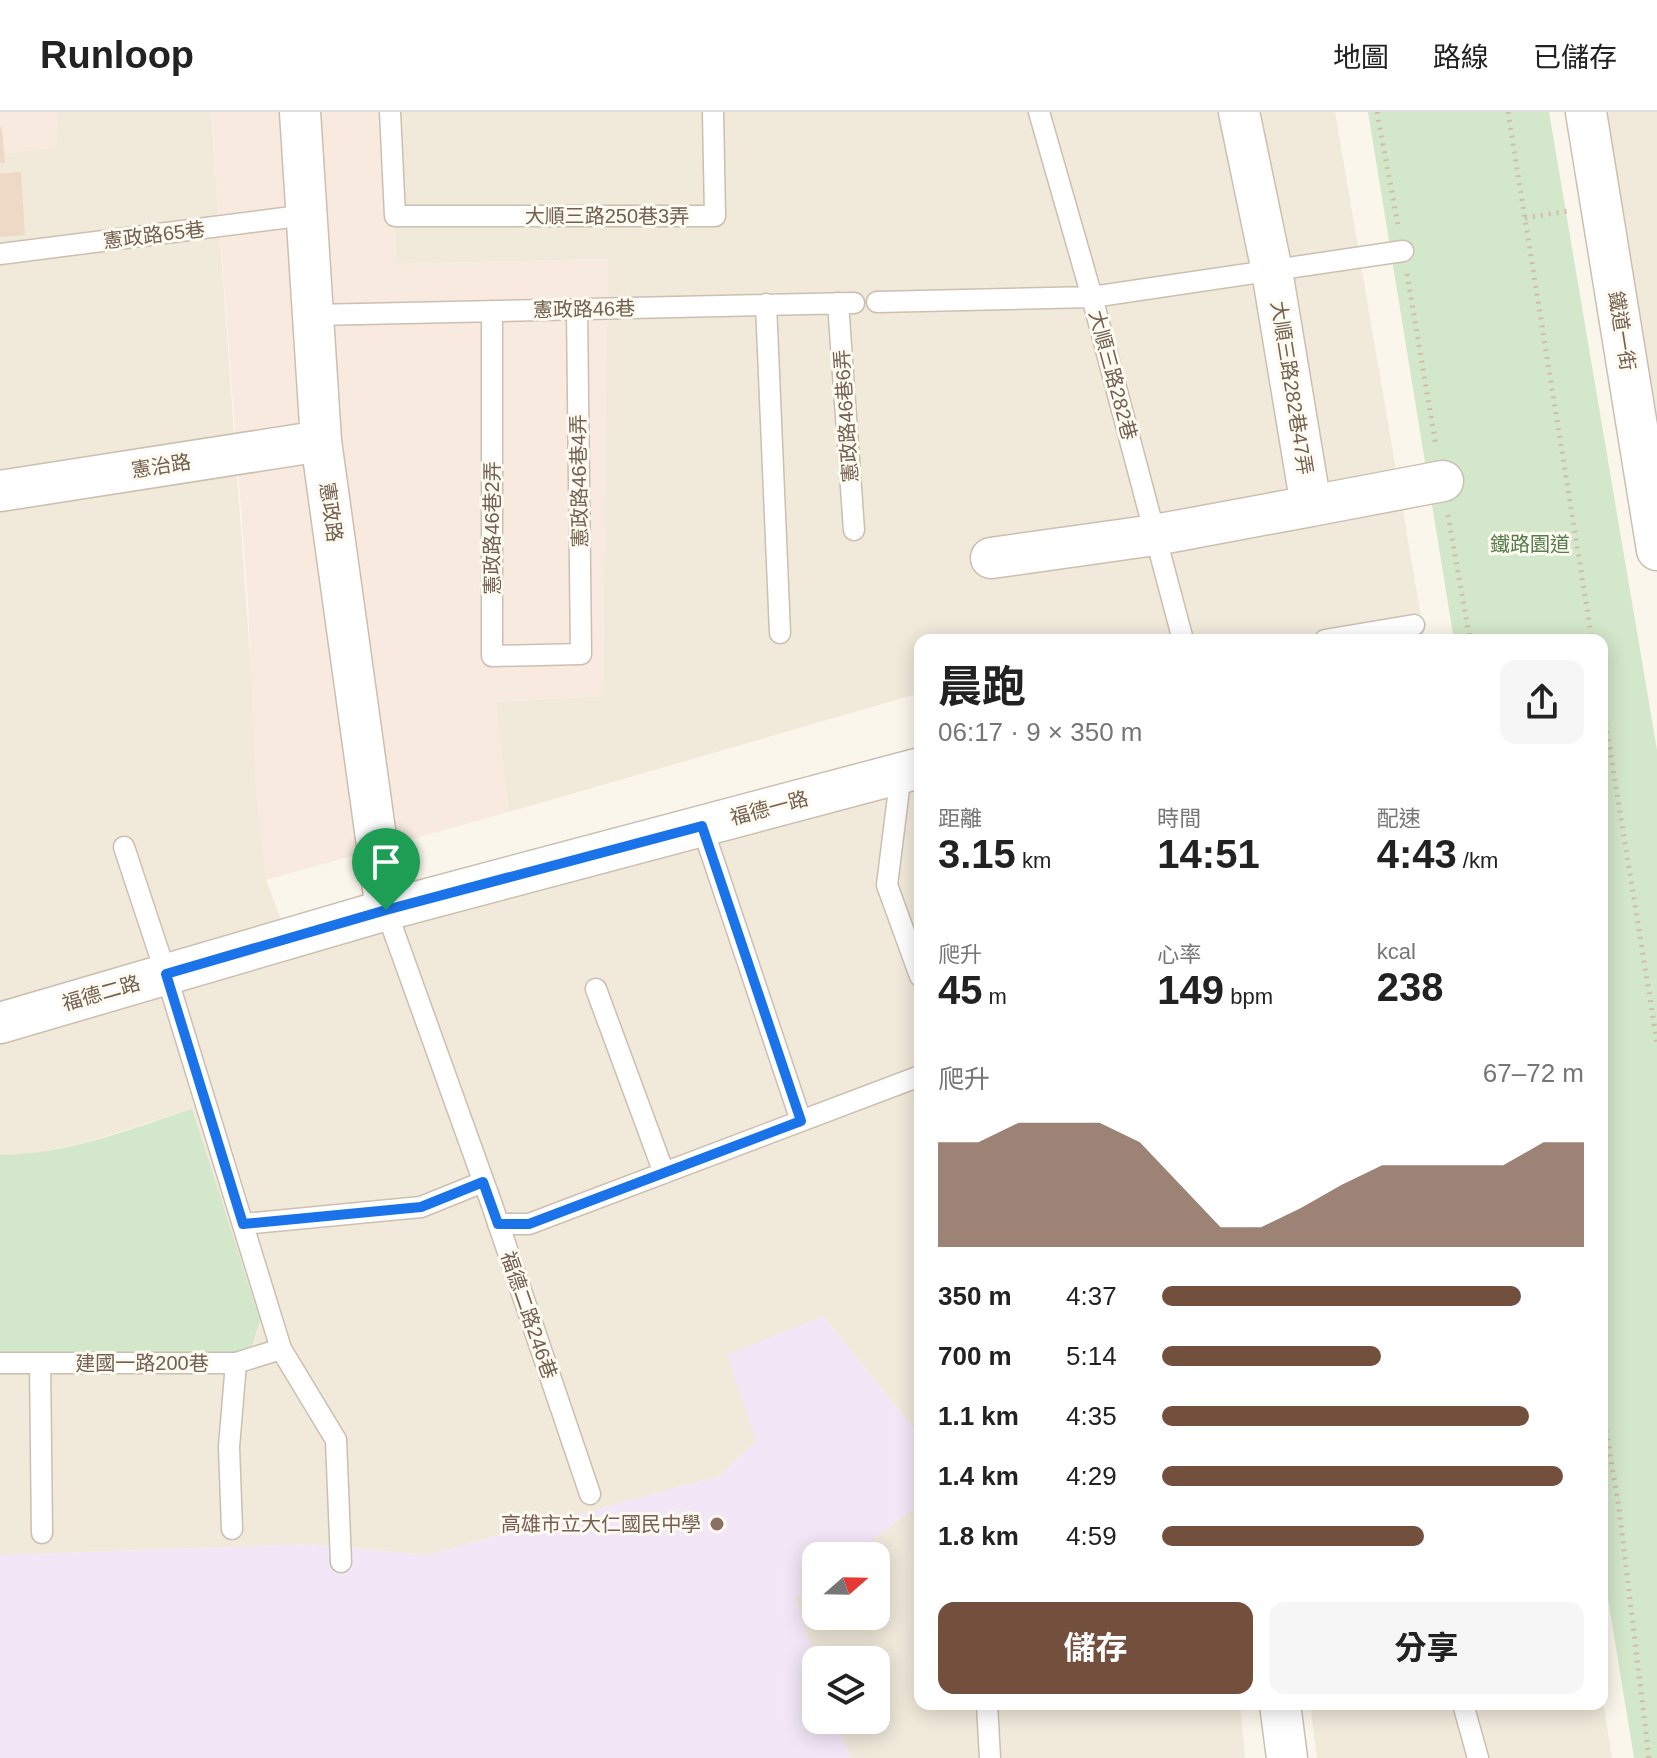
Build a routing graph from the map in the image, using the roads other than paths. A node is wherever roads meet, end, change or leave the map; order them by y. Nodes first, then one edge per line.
1 (300, 112) edge
2 (390, 112) edge
3 (713, 112) edge
4 (1039, 112) edge
5 (1239, 112) edge
6 (1586, 112) edge
7 (307, 215) junction
8 (1403, 251) road end
9 (0, 254) edge
10 (1272, 271) junction
11 (1092, 297) junction
12 (877, 302) dead end
13 (846, 303) joint
14 (766, 304) junction
15 (577, 309) junction
16 (492, 311) junction
17 (314, 315) junction
18 (321, 441) junction
19 (1443, 481) road end
20 (0, 491) edge
21 (1311, 506) junction
22 (854, 530) dead end
23 (1155, 535) junction
24 (1657, 550) edge
25 (991, 558) dead end
26 (1414, 625) dead end
27 (780, 633) dead end
28 (1181, 634) edge
29 (1361, 634) edge
30 (581, 654) joint
31 (911, 771) edge
32 (702, 826) junction
33 (124, 847) dead end
34 (386, 910) junction
35 (914, 959) edge
36 (166, 974) junction
37 (596, 989) dead end
38 (0, 1023) edge
39 (914, 1078) edge
40 (801, 1121) junction
41 (664, 1173) junction
42 (483, 1182) junction
43 (243, 1224) junction
44 (498, 1224) junction
45 (281, 1349) junction
46 (0, 1363) edge
47 (40, 1363) junction
48 (236, 1363) junction
49 (590, 1494) dead end
50 (232, 1529) dead end
51 (42, 1533) dead end
52 (341, 1562) dead end
53 (987, 1710) edge
54 (1281, 1710) edge
55 (1465, 1710) edge
56 (990, 1758) edge
57 (1287, 1758) edge
58 (1478, 1758) edge

1 - 7 street, 憲政路
2 - 3 lane, 大順三路250巷3弄
4 - 11 lane, 大順三路282巷
5 - 10 street, 大順三路282巷47弄
6 - 24 street, 鐵道一街
7 - 9 lane, 憲政路65巷
7 - 17 street, 憲政路
8 - 10 lane
10 - 11 lane
10 - 21 street, 大順三路282巷47弄
11 - 12 lane
11 - 23 lane, 大順三路282巷
13 - 14 lane, 憲政路46巷
13 - 22 lane, 憲政路46巷6弄
14 - 15 lane, 憲政路46巷
14 - 27 lane
15 - 16 lane, 憲政路46巷
15 - 30 lane, 憲政路46巷4弄
16 - 17 lane, 憲政路46巷
16 - 30 lane, 憲政路46巷2弄
17 - 18 street, 憲政路
18 - 20 street, 憲治路
18 - 34 street, 憲政路
19 - 21 street
21 - 23 street
23 - 25 street
23 - 28 lane, 大順三路282巷
26 - 29 lane
31 - 32 street, 福德一路
31 - 35 lane
32 - 34 street, 福德一路
32 - 40 lane
33 - 36 lane
34 - 36 street, 福德二路
34 - 42 lane, 福德二路246巷
36 - 38 street, 福德二路
36 - 43 lane
37 - 41 lane
39 - 40 lane
40 - 41 lane
41 - 44 lane
42 - 43 lane
42 - 44 lane, 福德二路246巷
43 - 45 lane
44 - 49 lane, 福德二路246巷
45 - 48 lane, 建國一路200巷
45 - 52 lane
46 - 47 lane, 建國一路200巷
47 - 48 lane, 建國一路200巷
47 - 51 lane
48 - 50 lane
53 - 56 lane
54 - 57 street
55 - 58 lane

